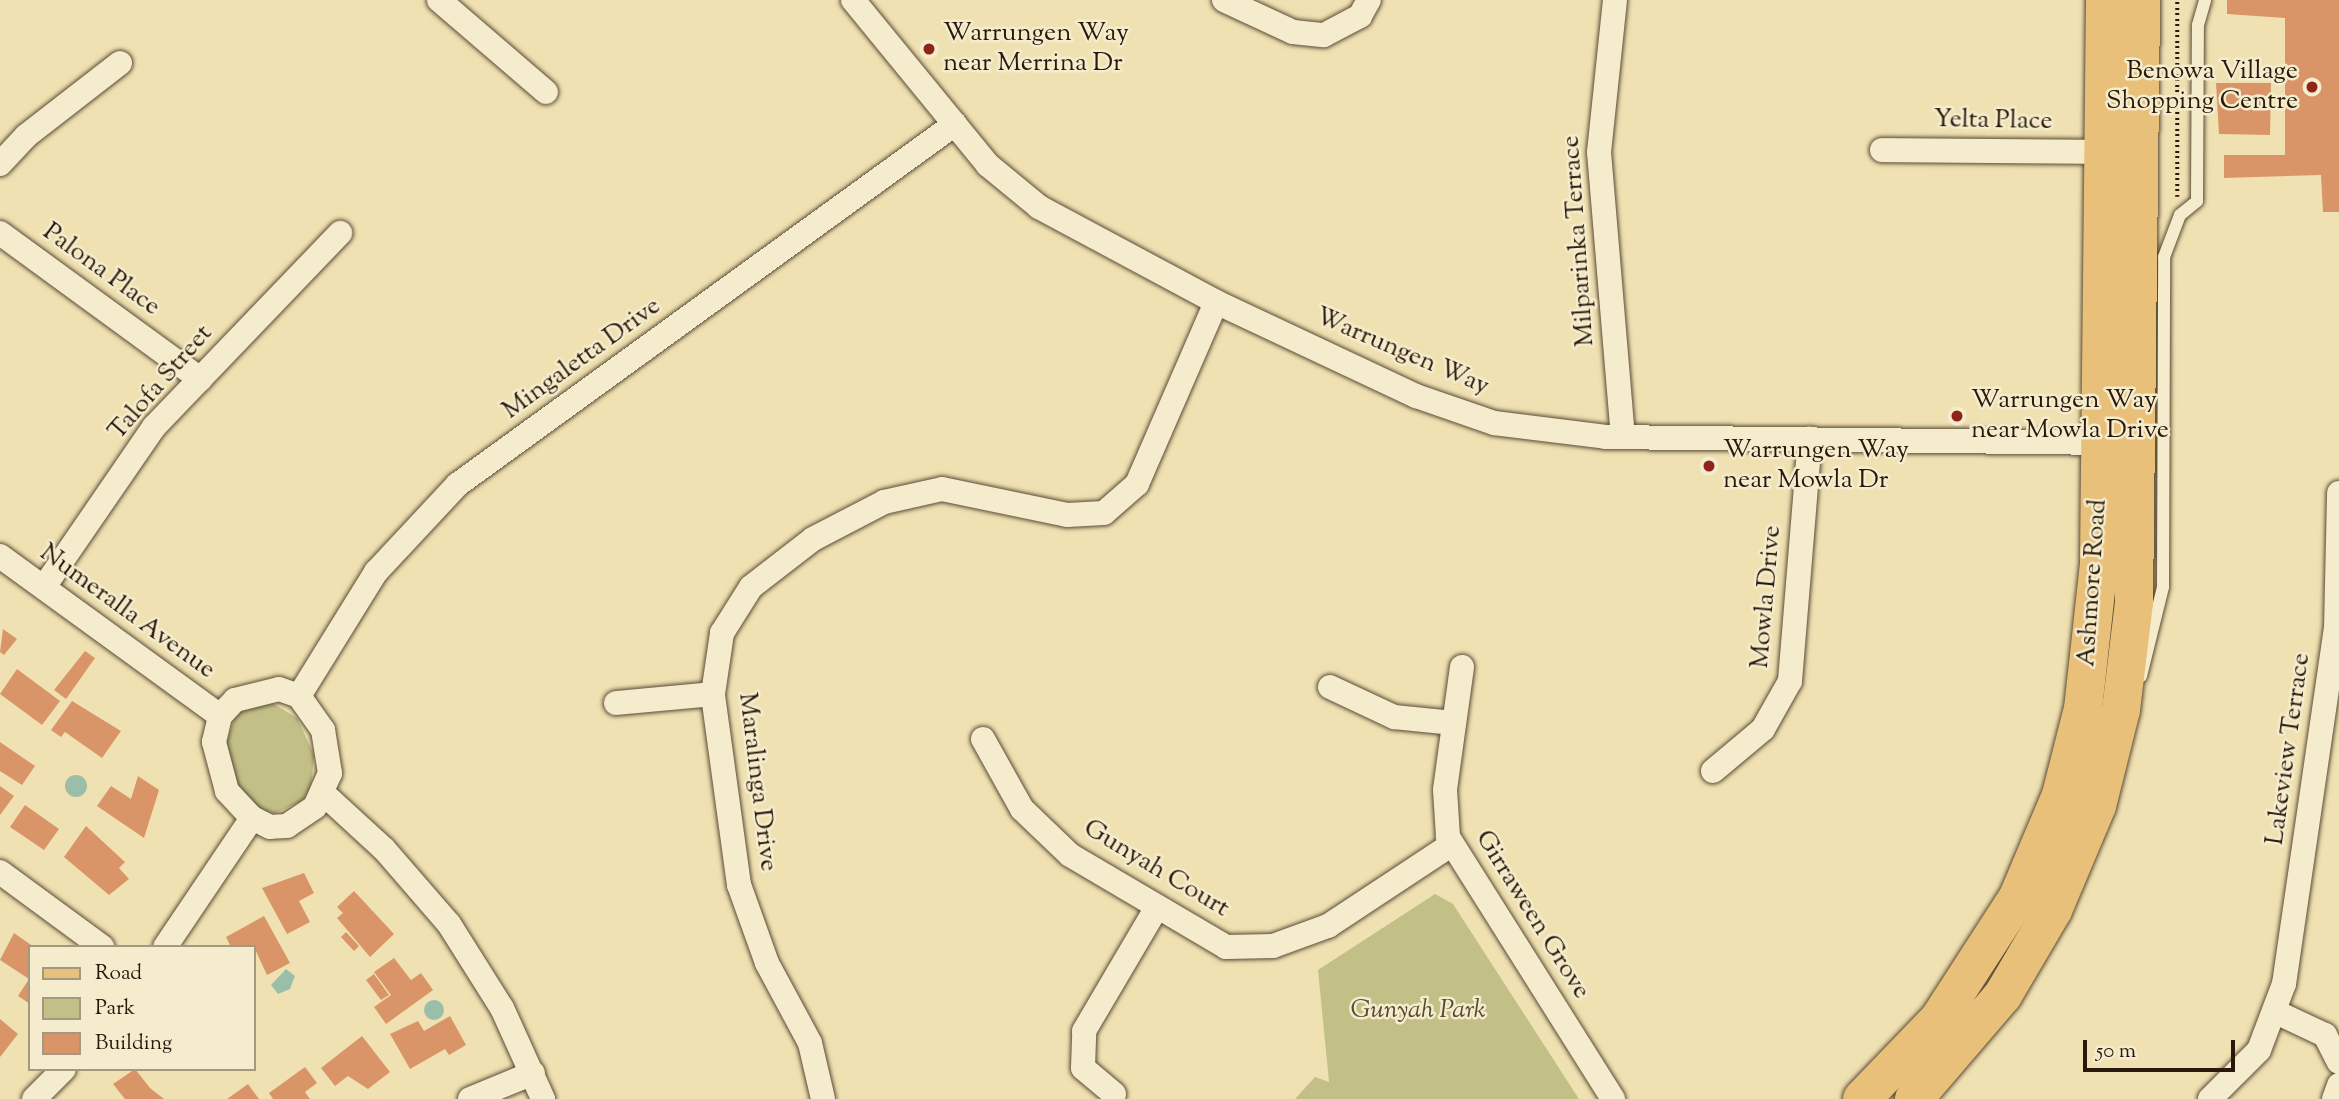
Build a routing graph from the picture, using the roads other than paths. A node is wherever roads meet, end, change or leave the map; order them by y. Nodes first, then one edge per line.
1 (439, 0) edge
2 (853, 0) edge
3 (1224, 0) edge
4 (1369, 0) edge
5 (1615, 0) edge
6 (2105, 0) edge
7 (2141, 0) edge
8 (2205, 0) edge
9 (120, 63) dead end
10 (546, 92) dead end
11 (955, 124) junction
12 (1882, 150) dead end
13 (2104, 152) junction
14 (0, 164) edge
15 (0, 233) edge
16 (341, 233) dead end
17 (1216, 302) junction
18 (200, 379) junction
19 (1623, 438) junction
20 (1810, 439) junction
21 (2117, 443) junction
22 (2339, 493) edge
23 (0, 556) edge
24 (44, 587) junction
25 (1462, 667) dead end
26 (1330, 687) dead end
27 (713, 694) junction
28 (299, 696) junction
29 (616, 703) dead end
30 (219, 716) junction
31 (1454, 723) junction
32 (984, 739) dead end
33 (2113, 747) junction
34 (1713, 771) dead end
35 (325, 795) junction
36 (252, 818) junction
37 (1451, 845) junction
38 (0, 872) edge
39 (1157, 907) junction
40 (99, 945) edge
41 (166, 945) edge
42 (2278, 1013) junction
43 (2339, 1062) edge
44 (62, 1071) edge
45 (533, 1073) junction
46 (2339, 1085) edge
47 (1114, 1094) dead end
48 (34, 1099) edge
49 (470, 1099) edge
50 (543, 1099) edge
51 (823, 1099) edge
52 (1613, 1099) edge
53 (1862, 1099) edge
54 (1914, 1099) edge
55 (2210, 1099) edge
56 (2334, 1099) edge

1 - 10 street
2 - 11 street, Warrungen Way
3 - 4 street
5 - 19 street, Milparinka Terrace
6 - 13 main road, Ashmore Road
7 - 21 main road, Ashmore Road
8 - 33 lane
9 - 14 street
11 - 17 street, Warrungen Way
11 - 28 street, Mingaletta Drive
12 - 13 street, Yelta Place
13 - 21 main road, Ashmore Road
15 - 18 street, Palona Place
16 - 18 street, Talofa Street
17 - 19 street, Warrungen Way
17 - 27 street, Maralinga Drive
18 - 24 street, Talofa Street
19 - 20 street, Warrungen Way
20 - 21 street, Warrungen Way
20 - 34 street, Mowla Drive
21 - 33 main road, Ashmore Road
21 - 53 main road, Ashmore Road
22 - 42 street, Lakeview Terrace
23 - 24 street, Numeralla Avenue
24 - 30 street, Numeralla Avenue
25 - 31 street, Girraween Grove
26 - 31 street
27 - 29 street
27 - 51 street, Maralinga Drive
28 - 30 street
28 - 35 street
30 - 36 street
31 - 37 street, Girraween Grove
32 - 39 street, Gunyah Court
33 - 54 main road, Ashmore Road
35 - 36 street
35 - 45 street
36 - 41 street
37 - 39 street, Gunyah Court
37 - 52 street, Girraween Grove
38 - 40 street
39 - 47 street
42 - 43 street
42 - 55 street, Lakeview Terrace
44 - 48 street
45 - 49 street
45 - 50 street
46 - 56 street

